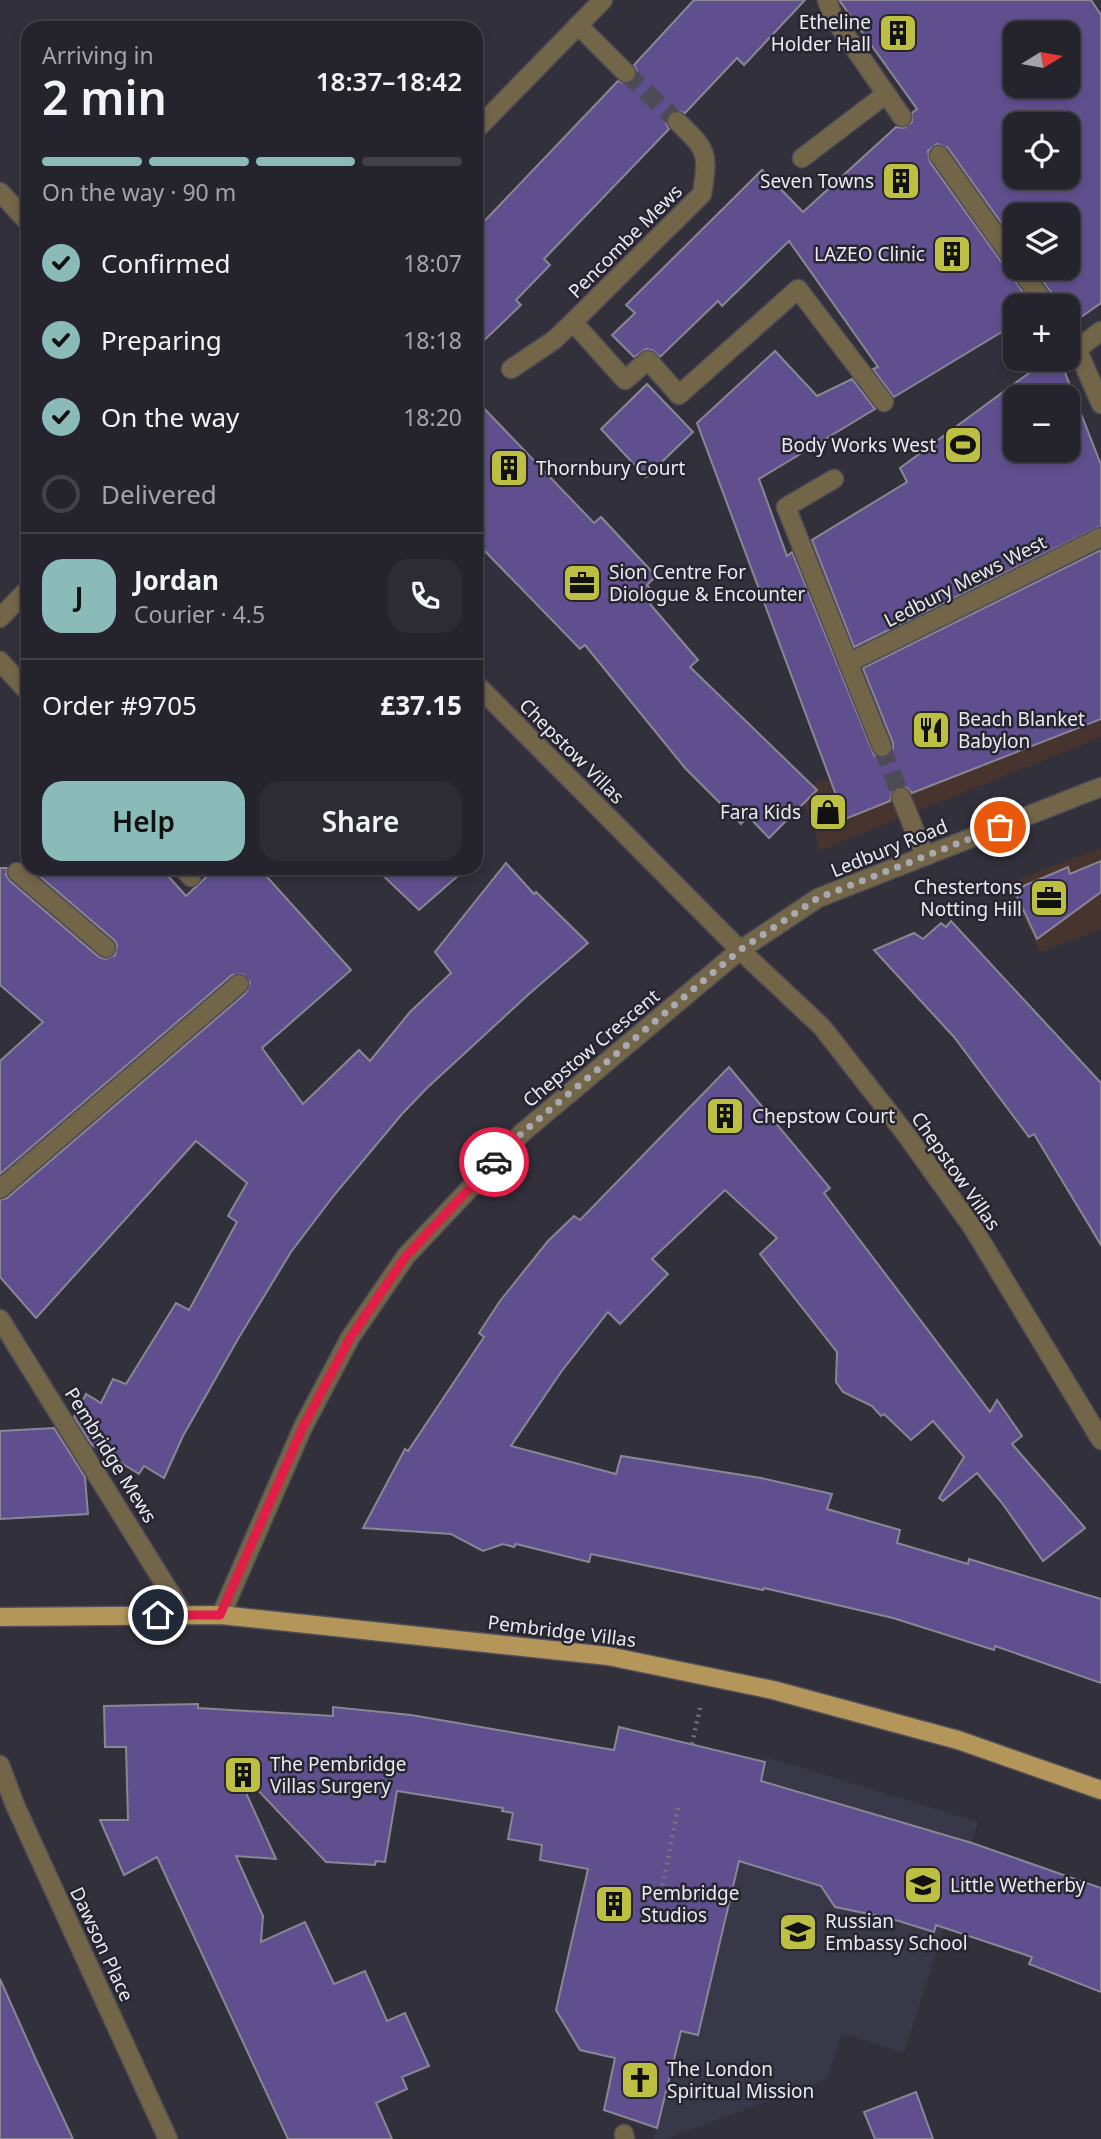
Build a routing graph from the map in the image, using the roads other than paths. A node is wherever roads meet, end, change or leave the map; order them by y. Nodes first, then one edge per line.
1 (603, 0) edge
2 (827, 0) edge
3 (578, 25) junction
4 (626, 73) tunnel mouth
5 (886, 94) junction
6 (902, 117) dead end
7 (677, 121) tunnel mouth
8 (483, 123) edge
9 (939, 155) dead end
10 (802, 158) dead end
11 (0, 192) edge
12 (21, 214) edge
13 (1003, 245) edge
14 (573, 322) junction
15 (1101, 331) edge
16 (1080, 339) edge
17 (1080, 359) edge
18 (512, 369) dead end
19 (884, 402) dead end
20 (1101, 404) edge
21 (834, 479) dead end
22 (1101, 537) edge
23 (21, 596) edge
24 (0, 618) edge
25 (0, 661) edge
26 (848, 663) junction
27 (21, 684) edge
28 (483, 691) edge
29 (882, 747) tunnel mouth
30 (1101, 787) edge
31 (901, 797) tunnel mouth
32 (925, 856) junction
33 (17, 872) dead end
34 (106, 948) dead end
35 (740, 950) junction
36 (239, 984) dead end
37 (0, 1189) edge
38 (0, 1319) edge
39 (1101, 1440) edge
40 (184, 1615) junction
41 (220, 1615) junction
42 (0, 1617) edge
43 (0, 1765) edge
44 (1101, 1790) edge
45 (168, 2139) edge

1 - 3 street
2 - 5 street
3 - 4 street
3 - 8 street
5 - 6 street
5 - 10 street
7 - 14 street, Pencombe Mews
9 - 13 street
11 - 12 street
14 - 18 street
14 - 19 street, Pencombe Mews
15 - 16 street
17 - 20 street
21 - 26 street
22 - 26 street, Ledbury Mews West
23 - 24 street
25 - 27 street
26 - 29 street
28 - 35 street, Chepstow Villas
30 - 32 street, Ledbury Road
31 - 32 street
32 - 35 street, Ledbury Road
33 - 34 street
35 - 39 street, Chepstow Villas
35 - 41 street, Chepstow Crescent
36 - 37 street
38 - 40 street, Pembridge Mews
40 - 41 main road, Pembridge Villas
40 - 42 main road, Pembridge Villas
41 - 44 main road, Pembridge Villas
43 - 45 street, Dawson Place

